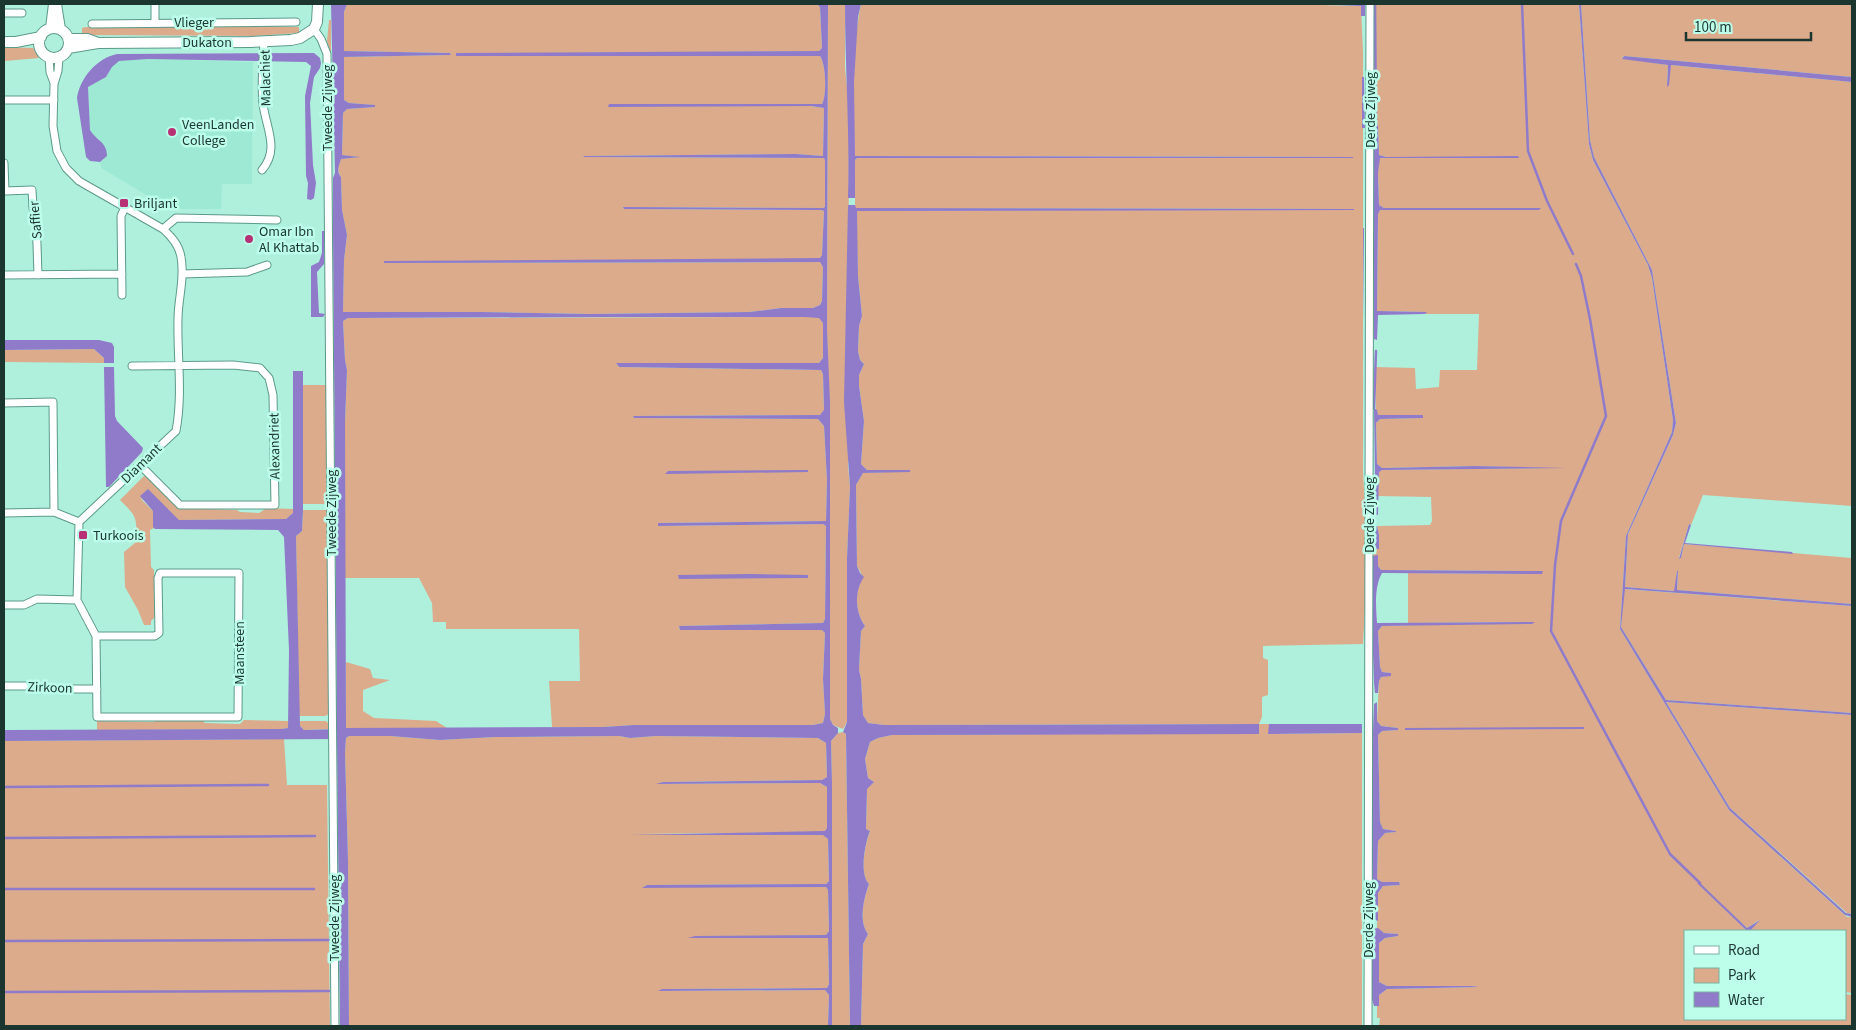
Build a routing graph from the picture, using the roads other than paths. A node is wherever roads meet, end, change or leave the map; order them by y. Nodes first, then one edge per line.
1 (55, 4) edge
2 (155, 4) edge
3 (318, 4) edge
4 (1370, 4) edge
5 (4, 13) edge
6 (22, 13) dead end
7 (155, 22) junction
8 (296, 22) dead end
9 (92, 24) dead end
10 (55, 29) junction
11 (314, 29) junction
12 (4, 42) edge
13 (40, 42) junction
14 (69, 43) junction
15 (264, 47) junction
16 (54, 57) junction
17 (4, 100) edge
18 (54, 100) junction
19 (4, 162) edge
20 (262, 170) dead end
21 (126, 207) junction
22 (277, 220) dead end
23 (163, 229) junction
24 (268, 265) dead end
25 (122, 274) junction
26 (182, 274) junction
27 (4, 275) edge
28 (38, 275) junction
29 (122, 295) dead end
30 (178, 365) junction
31 (132, 366) dead end
32 (4, 403) edge
33 (140, 465) junction
34 (54, 512) junction
35 (4, 513) edge
36 (79, 522) junction
37 (76, 600) junction
38 (4, 605) edge
39 (96, 636) junction
40 (4, 686) edge
41 (97, 688) junction
42 (335, 1026) edge
43 (1368, 1026) edge

1 - 10 street
2 - 7 street
3 - 11 street
4 - 43 street, Derde Zijweg
5 - 6 street
7 - 8 street, Vlieger
7 - 9 street, Vlieger
10 - 13 street
10 - 14 street
11 - 15 street, Dukaton
11 - 42 street, Tweede Zijweg
12 - 13 street
13 - 16 street
14 - 15 street, Dukaton
14 - 16 street
15 - 20 street, Malachiet
16 - 18 street, Diamant
17 - 18 street
18 - 21 street, Diamant
19 - 28 street, Saffier
21 - 23 street, Diamant
21 - 25 street
22 - 23 street
23 - 26 street, Diamant
24 - 26 street
25 - 28 street
25 - 29 street
26 - 30 street, Diamant
27 - 28 street
30 - 31 street, Alexandriet
30 - 33 street, Diamant
30 - 33 street, Alexandriet
32 - 34 street
33 - 36 street, Diamant
34 - 35 street
34 - 36 street
36 - 37 street
37 - 38 street
37 - 39 street
39 - 41 street, Maansteen
39 - 41 street, Maansteen
40 - 41 street, Zirkoon

